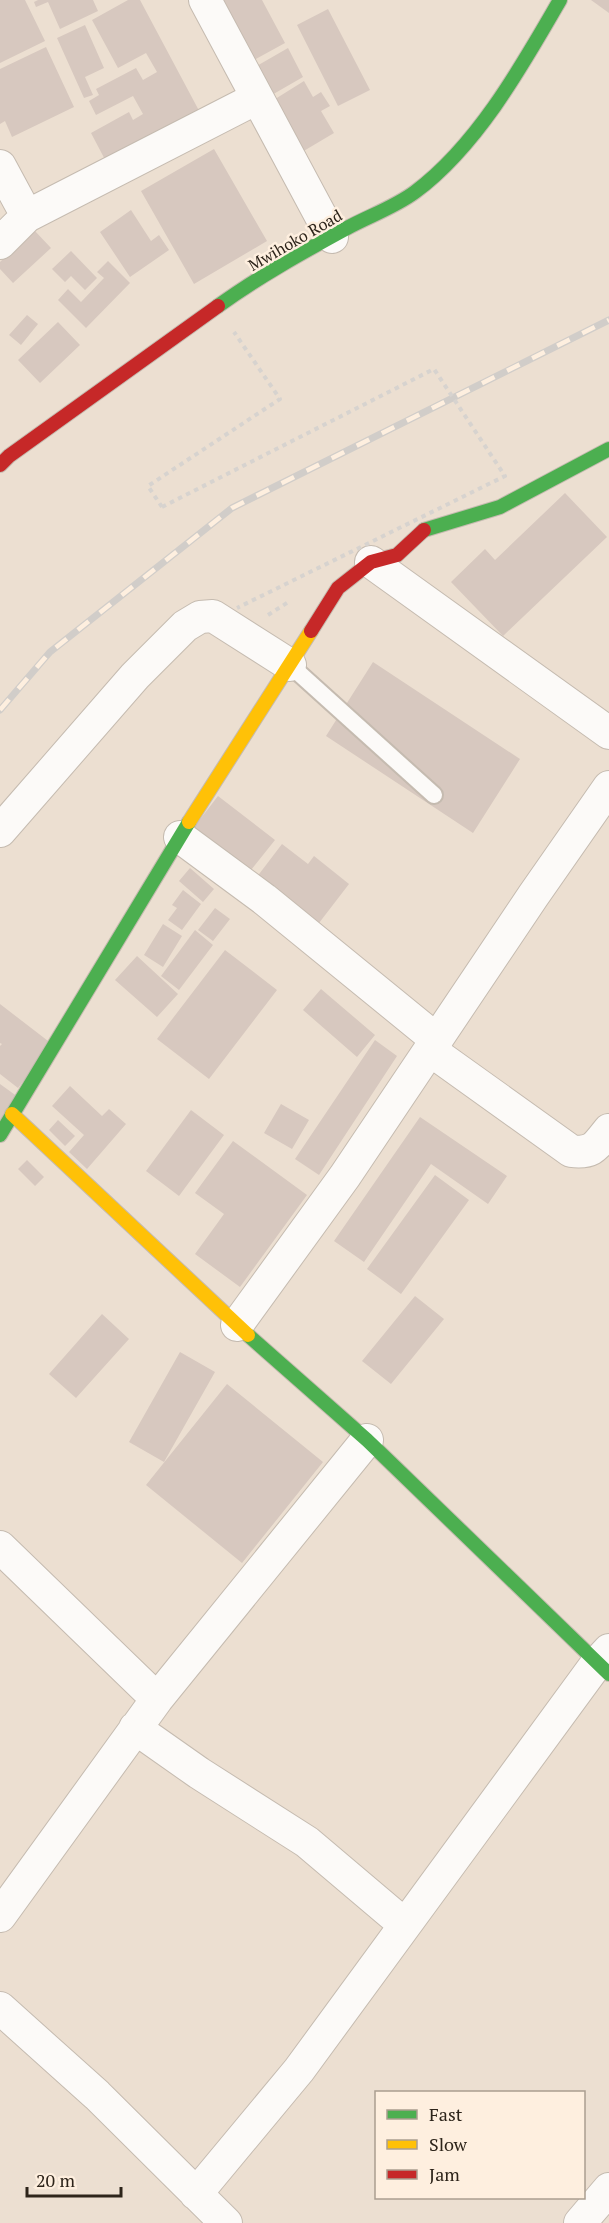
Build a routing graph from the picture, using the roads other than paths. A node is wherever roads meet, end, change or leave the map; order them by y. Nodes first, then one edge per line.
1 (205, 0) edge
2 (560, 0) edge
3 (257, 98) junction
4 (0, 166) edge
5 (27, 216) junction
6 (332, 237) junction
7 (0, 243) edge
8 (609, 449) edge
9 (0, 465) edge
10 (371, 562) junction
11 (290, 665) junction
12 (609, 733) edge
13 (609, 788) edge
14 (434, 795) dead end
15 (0, 831) edge
16 (180, 837) junction
17 (434, 1045) junction
18 (12, 1114) junction
19 (609, 1130) edge
20 (0, 1135) edge
21 (237, 1325) junction
22 (367, 1440) junction
23 (0, 1547) edge
24 (605, 1662) edge
25 (157, 1699) junction
26 (135, 1728) junction
27 (0, 1916) edge
28 (405, 1925) junction
29 (0, 2008) edge
30 (609, 2189) edge
31 (196, 2194) junction
32 (226, 2223) edge
33 (580, 2223) edge

1 - 3 street
2 - 6 street, Mwihoko Road
3 - 5 street
3 - 6 street
4 - 5 street
5 - 7 street
6 - 9 street, Mwihoko Road
8 - 10 street
10 - 11 street
10 - 12 street
11 - 14 lane
11 - 15 street
11 - 16 street
13 - 17 street
16 - 17 street
16 - 18 street
17 - 19 street
17 - 21 street
18 - 20 street
18 - 21 street
21 - 22 street
22 - 24 street
22 - 25 street
23 - 25 street
24 - 28 street
25 - 26 street
26 - 27 street
26 - 28 street
28 - 31 street
29 - 31 street
30 - 33 street
31 - 32 street

